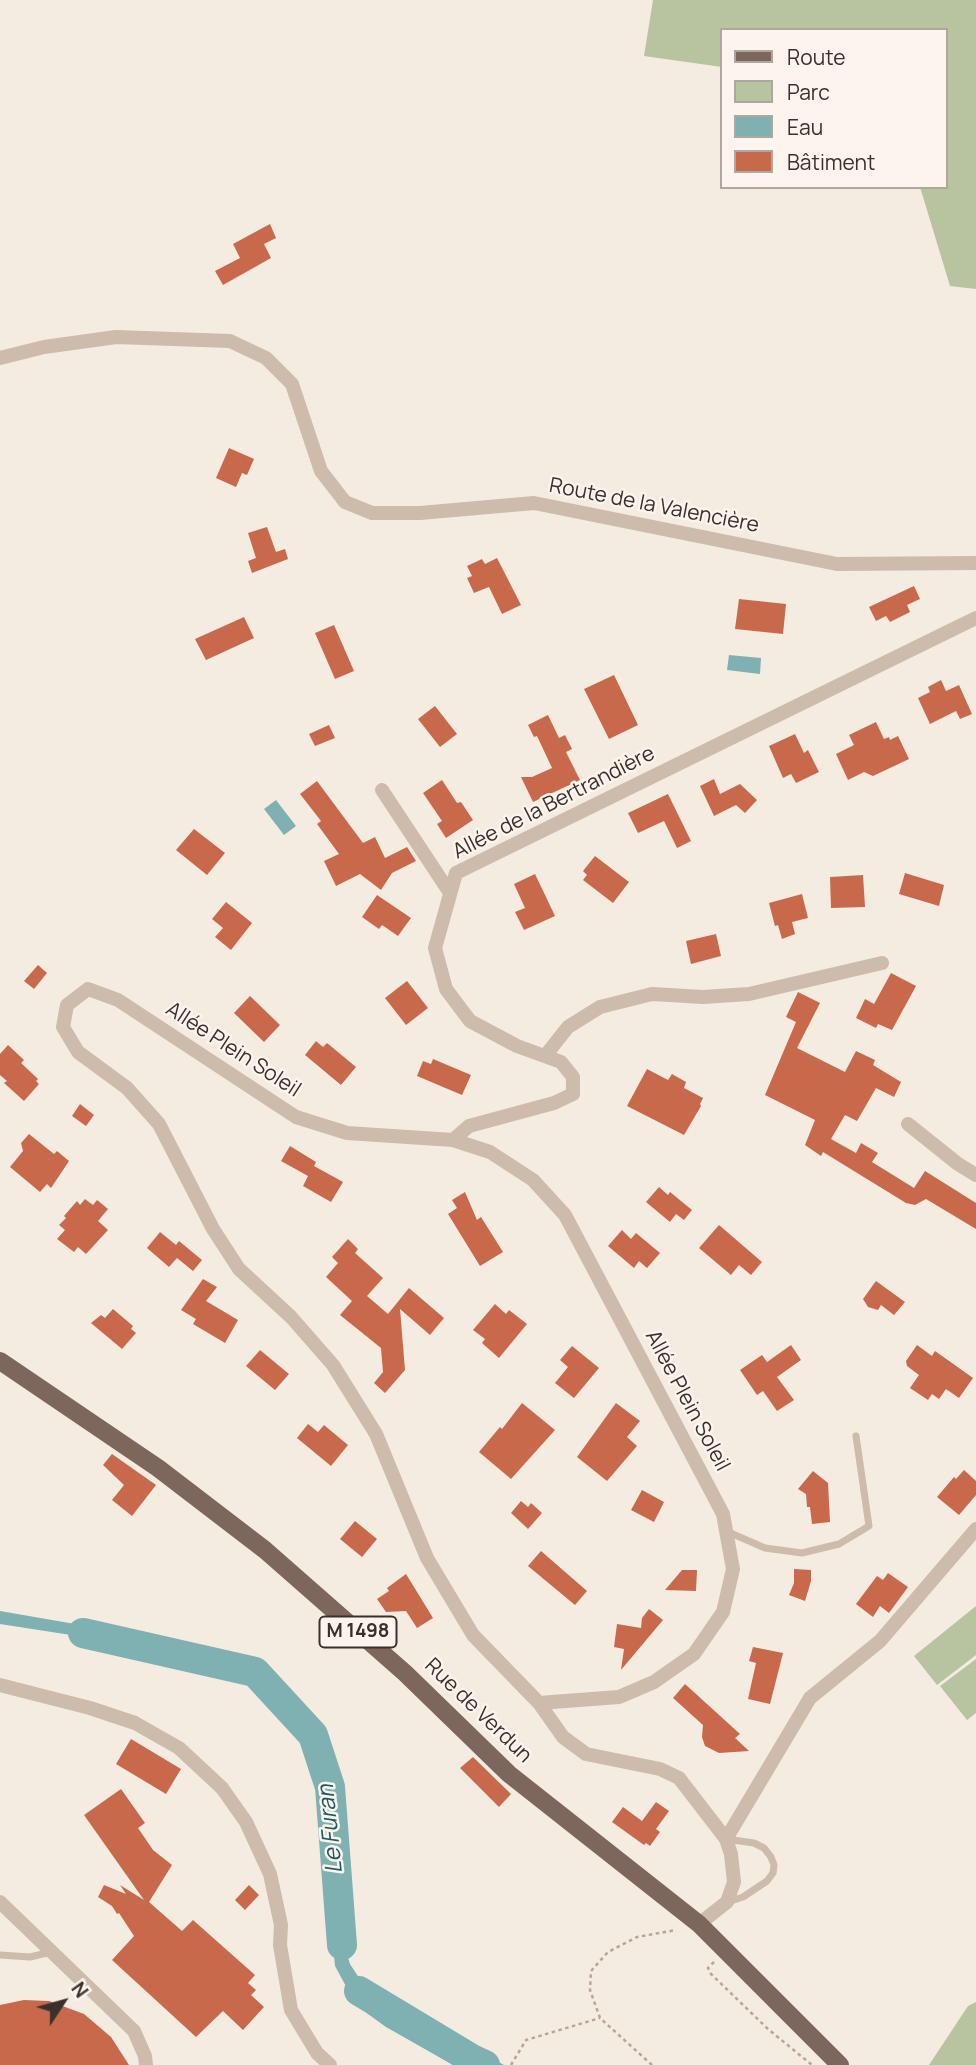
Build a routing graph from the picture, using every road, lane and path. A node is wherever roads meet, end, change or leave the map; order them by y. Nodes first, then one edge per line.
1 (0, 358) edge
2 (976, 563) edge
3 (976, 618) edge
4 (382, 790) dead end
5 (450, 893) junction
6 (882, 963) dead end
7 (545, 1056) junction
8 (908, 1124) dead end
9 (453, 1140) junction
10 (976, 1175) edge
11 (0, 1361) edge
12 (856, 1436) dead end
13 (976, 1529) edge
14 (726, 1531) junction
15 (0, 1685) edge
16 (539, 1703) junction
17 (726, 1839) junction
18 (0, 1902) edge
19 (727, 1902) junction
20 (699, 1924) junction
21 (52, 1951) junction
22 (728, 1951) junction
23 (0, 1955) edge
24 (600, 2018) junction
25 (146, 2065) edge
26 (330, 2065) edge
27 (511, 2065) edge
28 (652, 2065) edge
29 (812, 2065) edge
30 (840, 2065) edge

1 - 2 street, Route de la Valencière
3 - 5 street, Allée de la Bertrandière
4 - 5 street
5 - 7 street, Allée de la Bertrandière
6 - 7 street
7 - 9 street, Allée de la Bertrandière
8 - 10 street
9 - 14 street, Allée Plein Soleil
9 - 16 street, Allée Plein Soleil
11 - 20 main road, Rue de Verdun / M 1498
12 - 14 lane
13 - 17 street
14 - 16 street, Allée Plein Soleil
15 - 26 street
16 - 17 street, Allée Plein Soleil
17 - 19 street, Allée Plein Soleil
17 - 19 lane
18 - 21 street
19 - 20 street
20 - 22 main road, Rue de Verdun / M 1498
20 - 24 path
21 - 23 lane
21 - 25 street
22 - 29 path
22 - 30 main road, Rue de Verdun / M 1498
24 - 27 path
24 - 28 path

